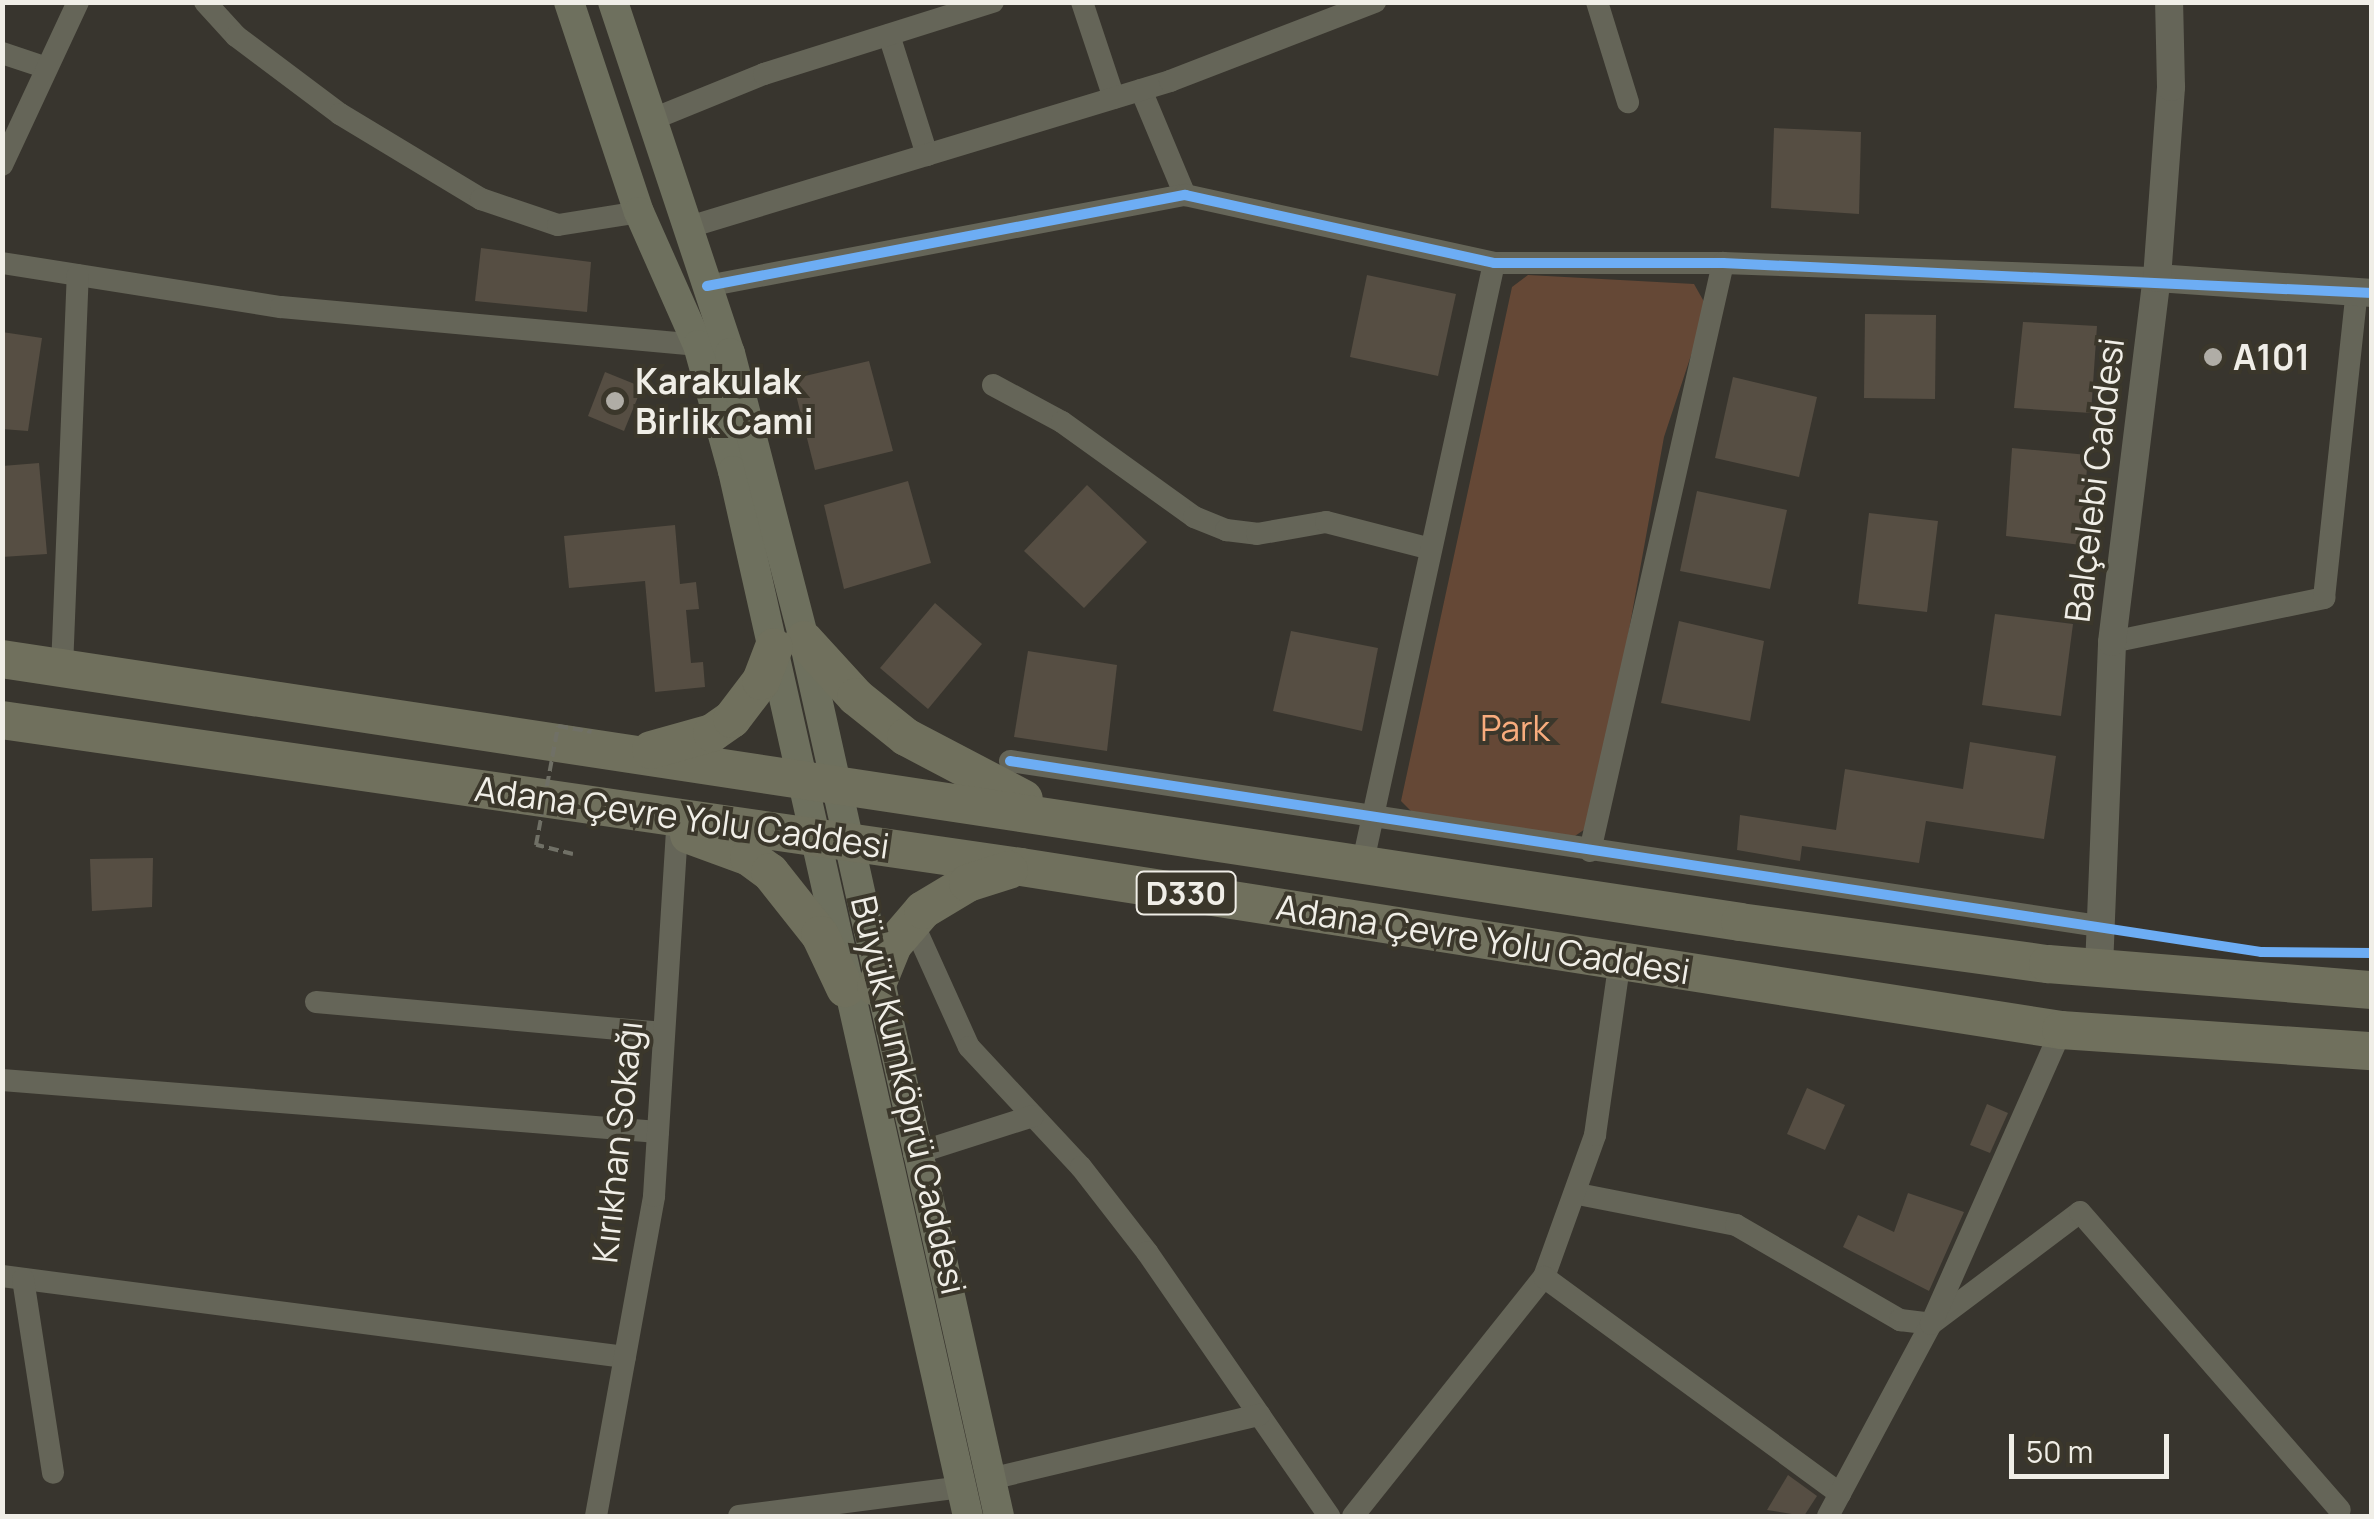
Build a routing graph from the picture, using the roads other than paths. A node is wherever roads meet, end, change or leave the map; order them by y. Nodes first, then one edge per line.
1 (78, 2) edge
2 (205, 2) edge
3 (570, 2) edge
4 (994, 2) edge
5 (1082, 2) edge
6 (1374, 2) edge
7 (1597, 2) edge
8 (2169, 2) edge
9 (620, 4) edge
10 (889, 35) junction
11 (2, 53) edge
12 (46, 68) junction
13 (1141, 90) junction
14 (1114, 98) junction
15 (1628, 102) dead end
16 (652, 119) junction
17 (927, 155) junction
18 (2, 166) edge
19 (1186, 195) junction
20 (639, 212) junction
21 (689, 227) junction
22 (2, 263) edge
23 (1494, 263) junction
24 (1723, 263) junction
25 (78, 275) junction
26 (2157, 278) junction
27 (707, 286) junction
28 (2364, 292) edge
29 (698, 346) junction
30 (993, 384) dead end
31 (1431, 549) junction
32 (2112, 642) junction
33 (789, 643) junction
34 (2, 659) edge
35 (62, 668) junction
36 (2, 720) edge
37 (632, 754) junction
38 (1010, 761) dead end
39 (818, 781) junction
40 (612, 806) junction
41 (1073, 817) junction
42 (1372, 818) junction
43 (677, 831) junction
44 (830, 838) junction
45 (1590, 851) junction
46 (1362, 866) junction
47 (1021, 867) junction
48 (912, 921) junction
49 (2098, 926) junction
50 (1620, 960) junction
51 (2098, 968) junction
52 (861, 987) junction
53 (2370, 989) edge
54 (316, 1002) dead end
55 (2061, 1030) junction
56 (664, 1033) junction
57 (2372, 1050) edge
58 (2, 1080) edge
59 (1033, 1116) junction
60 (658, 1132) junction
61 (914, 1154) junction
62 (1578, 1194) junction
63 (1544, 1277) junction
64 (13, 1278) edge
65 (1931, 1324) junction
66 (625, 1357) junction
67 (1259, 1415) junction
68 (53, 1473) dead end
69 (973, 1494) edge
70 (1840, 1494) junction
71 (2340, 1510) dead end
72 (596, 1516) edge
73 (738, 1516) edge
74 (999, 1516) edge
75 (1329, 1516) edge
76 (1353, 1516) edge
77 (1828, 1516) edge

1 - 12 street
2 - 20 street
3 - 20 main road, Büyük Kumköprü Caddesi
4 - 10 street
5 - 14 street
6 - 13 street
7 - 15 street
8 - 26 street, Balçelebi Caddesi
9 - 16 main road, Büyük Kumköprü Caddesi
10 - 16 street
10 - 17 street
11 - 12 street
12 - 18 street
13 - 14 street
13 - 19 street
14 - 17 street
16 - 21 main road, Büyük Kumköprü Caddesi
17 - 21 street
19 - 23 street
19 - 27 street
20 - 29 main road, Büyük Kumköprü Caddesi
21 - 27 main road, Büyük Kumköprü Caddesi
22 - 25 street
23 - 24 street
23 - 31 street
24 - 26 street
24 - 45 street
25 - 29 street
25 - 35 street
26 - 28 street
26 - 32 street, Balçelebi Caddesi
27 - 33 main road, Büyük Kumköprü Caddesi
28 - 32 street
29 - 33 main road, Büyük Kumköprü Caddesi
30 - 31 street
31 - 42 street
32 - 49 street, Balçelebi Caddesi
33 - 37 highway
33 - 39 main road, Büyük Kumköprü Caddesi
33 - 41 highway
34 - 35 highway, Adana Çevre Yolu Caddesi / D330
35 - 37 highway, Adana Çevre Yolu Caddesi / D330
36 - 40 highway, Adana Çevre Yolu Caddesi / D330
37 - 39 highway, Adana Çevre Yolu Caddesi / D330
38 - 42 street
39 - 41 highway, Adana Çevre Yolu Caddesi / D330
39 - 44 main road, Büyük Kumköprü Caddesi
40 - 43 highway
40 - 44 highway, Adana Çevre Yolu Caddesi / D330
41 - 46 highway, Adana Çevre Yolu Caddesi / D330
42 - 45 street
42 - 46 street
43 - 52 highway
43 - 56 street, Kırıkhan Sokağı
44 - 47 highway, Adana Çevre Yolu Caddesi / D330
44 - 52 main road, Büyük Kumköprü Caddesi
45 - 49 street
46 - 51 highway, Adana Çevre Yolu Caddesi / D330
47 - 48 highway
47 - 50 highway, Adana Çevre Yolu Caddesi / D330
48 - 52 highway
48 - 59 street
49 - 51 street, Balçelebi Caddesi
50 - 55 highway, Adana Çevre Yolu Caddesi / D330
50 - 62 street
51 - 53 highway, Adana Çevre Yolu Caddesi / D330
52 - 61 main road, Büyük Kumköprü Caddesi
52 - 69 main road, Büyük Kumköprü Caddesi
54 - 56 street
55 - 57 highway, Adana Çevre Yolu Caddesi / D330
55 - 65 street
56 - 60 street, Kırıkhan Sokağı
58 - 60 street
59 - 61 street
59 - 67 street
60 - 66 street, Kırıkhan Sokağı
61 - 69 main road, Büyük Kumköprü Caddesi
62 - 63 street
62 - 65 street
63 - 70 street
63 - 76 street
64 - 66 street
64 - 68 street
65 - 70 street
65 - 71 street
66 - 72 street, Kırıkhan Sokağı
67 - 69 street
67 - 75 street
69 - 73 street
69 - 74 main road, Büyük Kumköprü Caddesi
70 - 77 street

